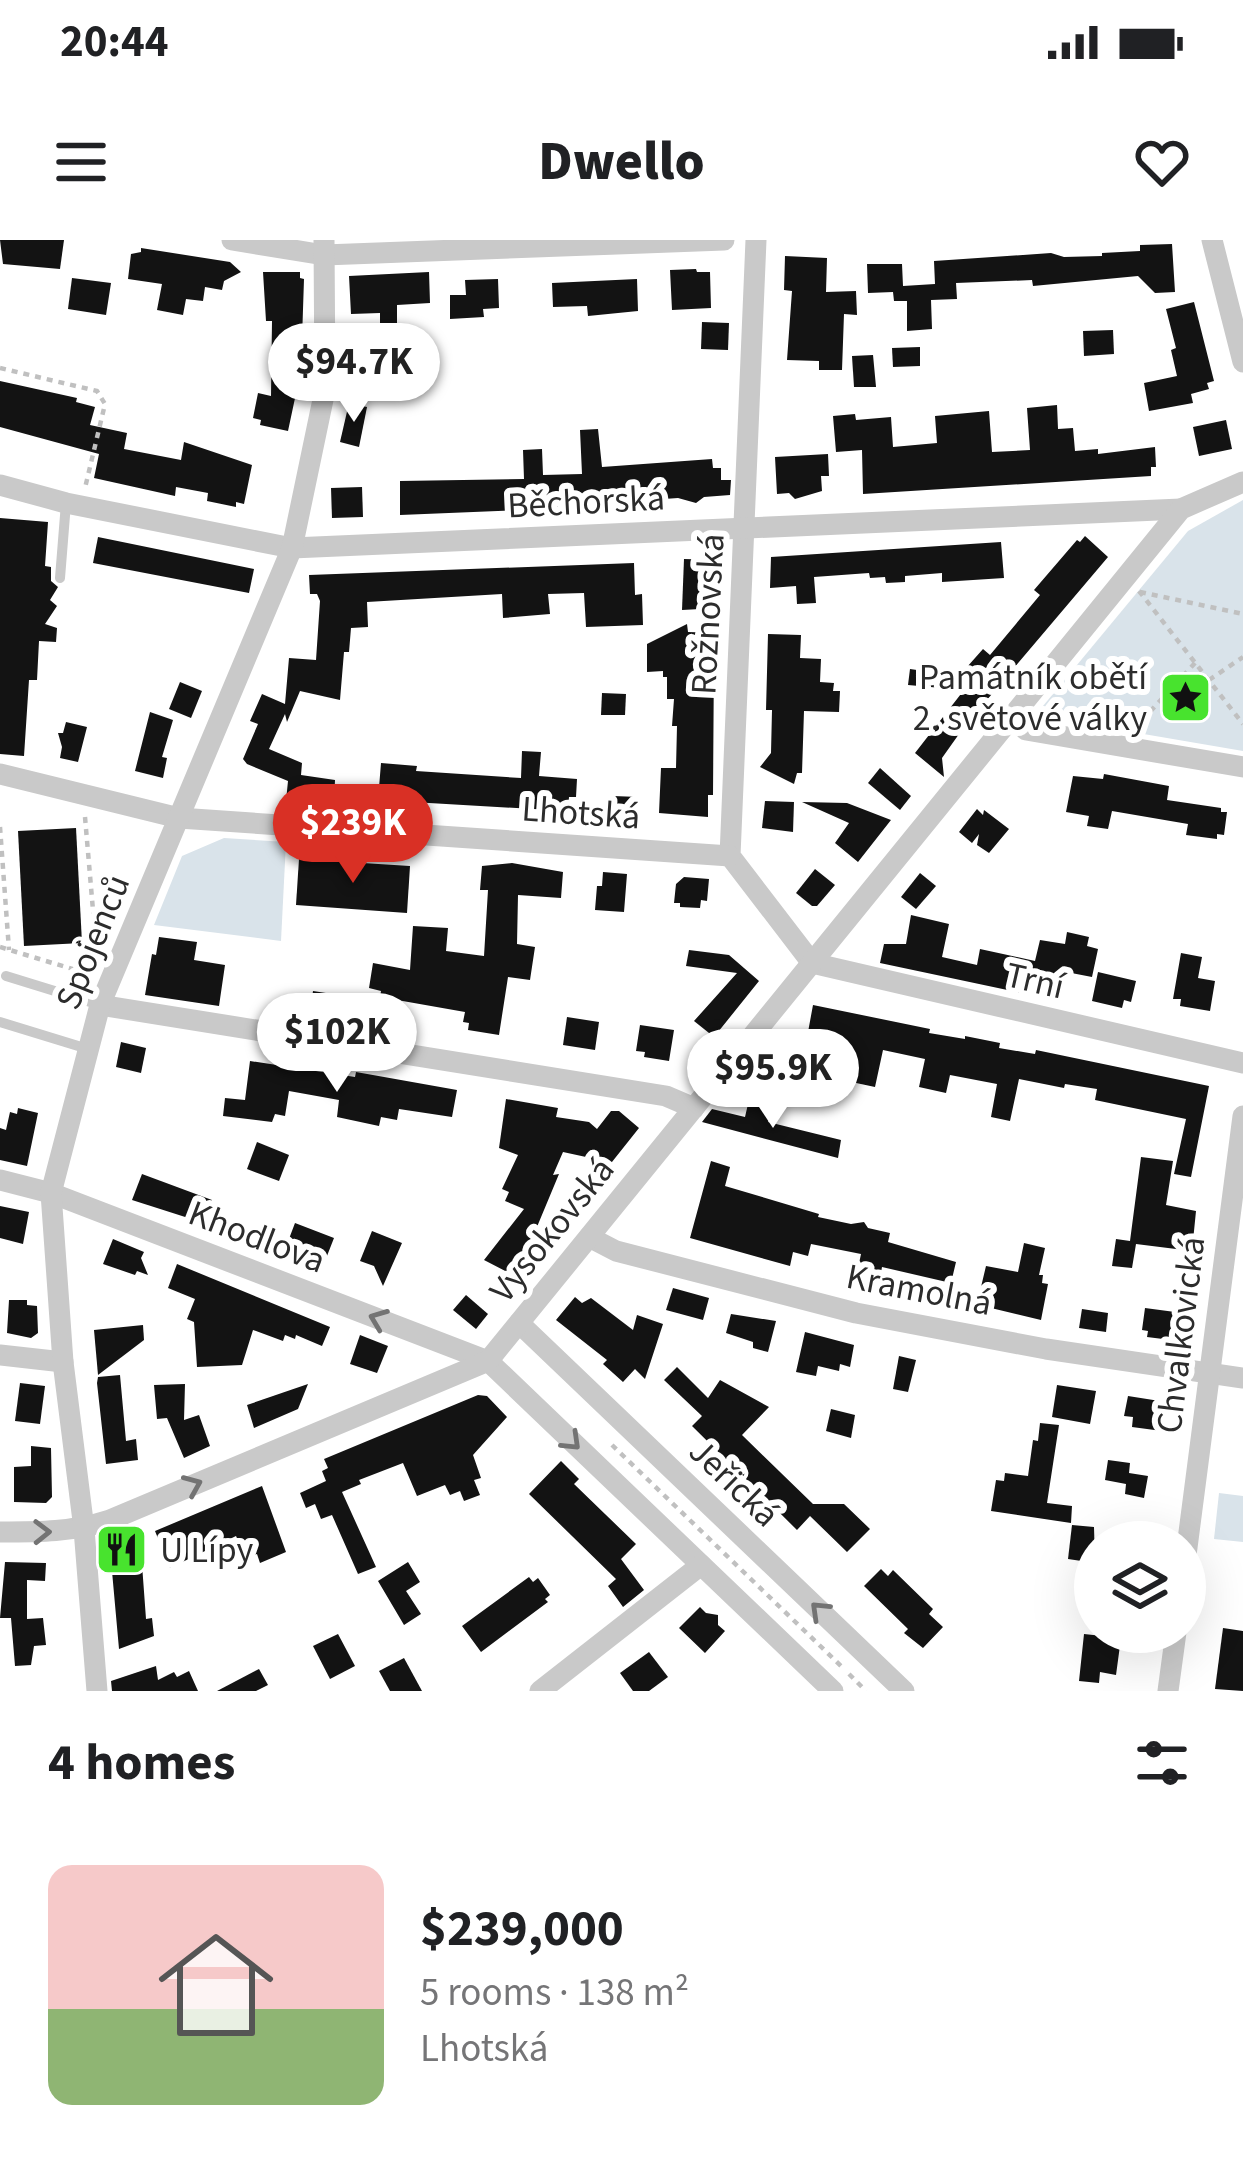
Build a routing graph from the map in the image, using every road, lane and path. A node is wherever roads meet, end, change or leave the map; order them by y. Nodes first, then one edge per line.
1 (232, 240) edge
2 (724, 240) edge
3 (756, 240) edge
4 (1212, 240) edge
5 (324, 248) edge
6 (1243, 362) edge
7 (0, 368) edge
8 (1243, 482) edge
9 (0, 485) edge
10 (74, 504) junction
11 (1181, 509) junction
12 (746, 528) junction
13 (292, 548) junction
14 (60, 578) dead end
15 (1243, 614) edge
16 (1243, 657) edge
17 (1196, 663) junction
18 (1209, 680) junction
19 (1012, 717) junction
20 (1243, 724) edge
21 (1119, 746) junction
22 (1243, 767) edge
23 (0, 774) edge
24 (84, 794) junction
25 (179, 818) junction
26 (0, 827) edge
27 (730, 856) junction
28 (2, 871) edge
29 (128, 941) junction
30 (0, 947) edge
31 (9, 950) junction
32 (812, 963) junction
33 (6, 976) dead end
34 (111, 981) junction
35 (100, 1006) junction
36 (0, 1022) edge
37 (88, 1048) junction
38 (1243, 1063) edge
39 (694, 1108) junction
40 (1243, 1116) edge
41 (0, 1180) edge
42 (51, 1193) junction
43 (589, 1237) junction
44 (519, 1323) junction
45 (0, 1355) edge
46 (488, 1361) junction
47 (63, 1362) junction
48 (1209, 1376) junction
49 (1243, 1378) edge
50 (594, 1463) junction
51 (1190, 1521) edge
52 (84, 1528) junction
53 (0, 1532) edge
54 (700, 1564) junction
55 (1173, 1653) edge
56 (97, 1691) edge
57 (541, 1691) edge
58 (833, 1691) edge
59 (866, 1691) edge
60 (904, 1691) edge
61 (1168, 1691) edge

1 - 5 street
2 - 5 street
3 - 12 street, Rožnovská
4 - 6 street
5 - 13 street, Spojenců
7 - 10 path
8 - 11 street, Vysokovská
9 - 10 street, Běchorská
10 - 13 street, Běchorská
10 - 14 lane
11 - 12 street, Běchorská
11 - 19 street, Vysokovská
12 - 13 street, Běchorská
12 - 27 street, Rožnovská
13 - 25 street, Spojenců
15 - 17 path
16 - 18 path
17 - 18 path
17 - 21 path
18 - 20 path
19 - 21 street
19 - 32 street, Vysokovská
21 - 22 street
23 - 24 street, Lhotská
24 - 25 street, Lhotská
24 - 29 path
25 - 27 street, Lhotská
25 - 29 street, Spojenců
26 - 28 path
27 - 32 street
28 - 31 path
29 - 34 street, Spojenců
30 - 31 path
31 - 34 path
32 - 38 street, Trní
32 - 39 street, Vysokovská
33 - 35 lane
34 - 35 street, Spojenců
35 - 37 street, Spojenců
35 - 39 street
36 - 37 lane
37 - 42 street, Spojenců
39 - 43 street, Vysokovská
40 - 48 street, Chvalkovická
41 - 42 street, Khodlova
46 -> 42 street, Khodlova
42 - 47 street, Spojenců
43 - 44 street, Vysokovská
43 - 48 street, Kramolná
44 - 46 street, Vysokovská
60 -> 44 street, Jeřická
45 - 47 street
46 -> 50 street
52 -> 46 street, Vysokovská
47 - 52 street, Spojenců
48 - 49 street, Kramolná
48 - 51 street, Chvalkovická
50 - 54 street
50 - 59 path
53 -> 52 street, Vysokovská
52 - 56 street, Spojenců
54 - 57 street
54 - 58 street
55 - 61 street

